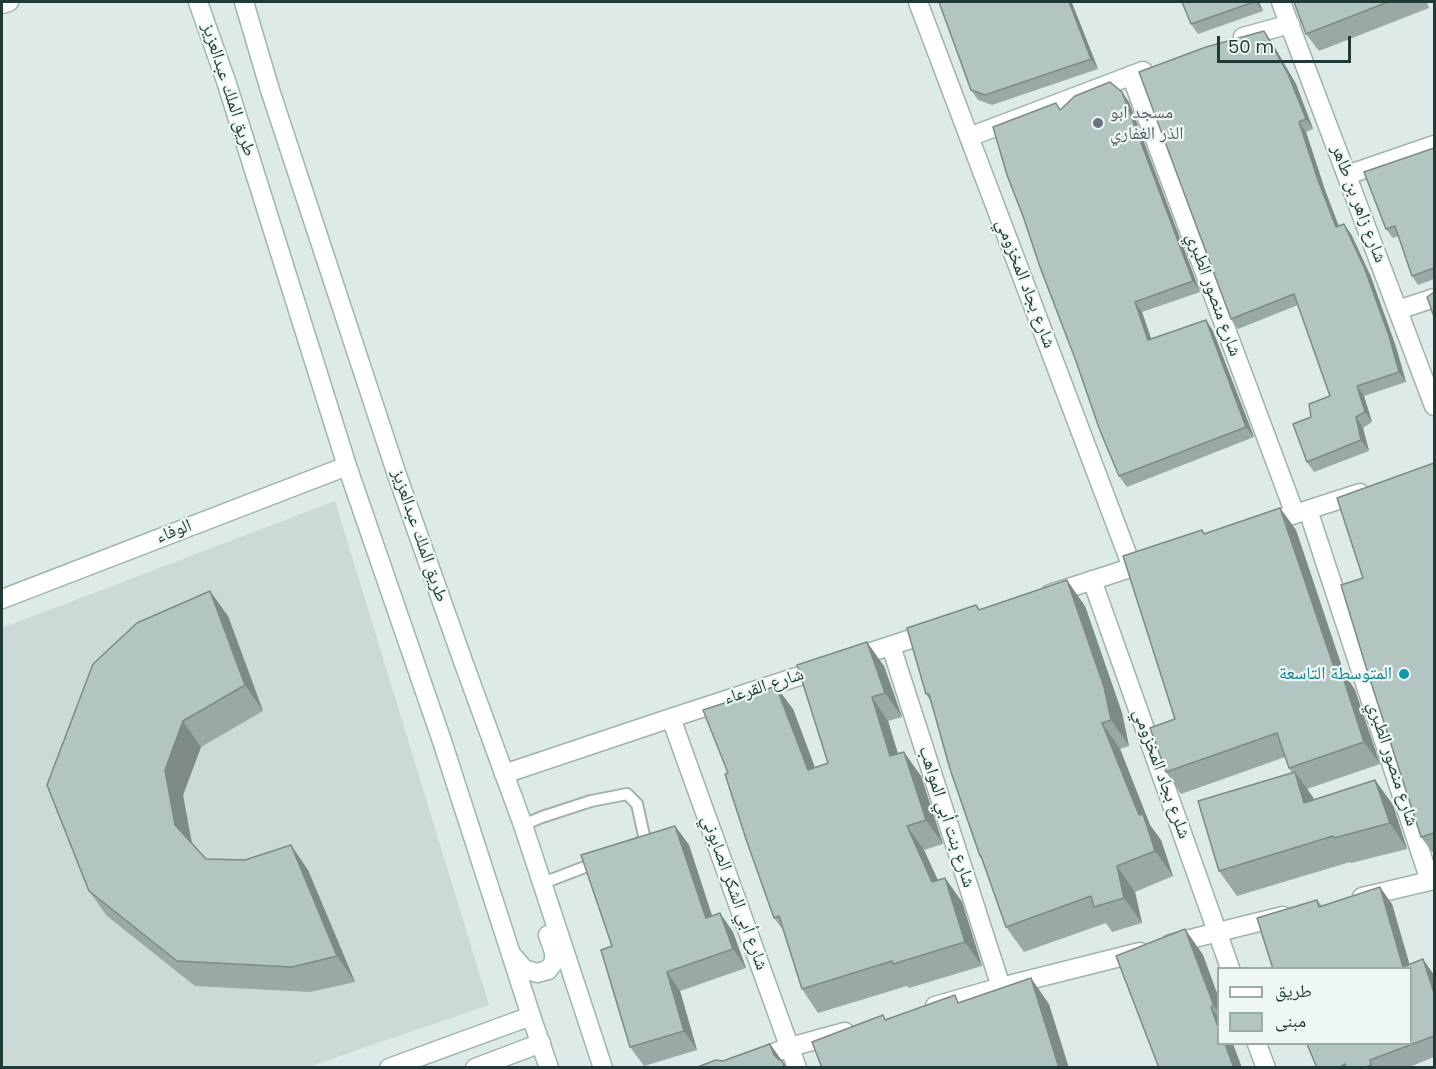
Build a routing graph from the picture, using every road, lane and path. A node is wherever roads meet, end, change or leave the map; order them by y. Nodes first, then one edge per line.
1 (9, 2) edge
2 (198, 2) edge
3 (244, 2) edge
4 (918, 2) edge
5 (1281, 2) edge
6 (2, 4) edge
7 (1290, 24) junction
8 (1222, 43) edge
9 (1161, 64) edge
10 (1131, 75) junction
11 (969, 136) junction
12 (1434, 145) edge
13 (1347, 175) junction
14 (1434, 297) edge
15 (1398, 310) junction
16 (1434, 406) edge
17 (347, 466) junction
18 (1371, 489) edge
19 (1301, 512) junction
20 (1251, 528) edge
21 (1164, 557) edge
22 (1132, 567) junction
23 (1092, 580) junction
24 (2, 599) edge
25 (1036, 599) edge
26 (947, 628) edge
27 (891, 646) junction
28 (464, 664) junction
29 (670, 718) junction
30 (504, 774) junction
31 (523, 825) junction
32 (628, 849) edge
33 (608, 858) edge
34 (1432, 880) edge
35 (543, 883) junction
36 (1341, 902) edge
37 (1296, 913) edge
38 (1217, 932) junction
39 (512, 955) junction
40 (1229, 967) edge
41 (1001, 987) junction
42 (923, 1010) edge
43 (531, 1016) junction
44 (857, 1028) edge
45 (541, 1043) junction
46 (1257, 1045) edge
47 (790, 1047) junction
48 (389, 1068) edge
49 (475, 1068) edge
50 (549, 1068) edge
51 (603, 1068) edge
52 (732, 1068) edge
53 (797, 1068) edge
54 (1266, 1068) edge

1 - 6 street
2 - 17 street, طريق الملك عبدالعزيز
3 - 28 street, طريق الملك عبدالعزيز
4 - 11 street, شارع بجاد المخزومي
5 - 7 street, شارع زاهر بن طاهر
7 - 8 street
7 - 13 street, شارع زاهر بن طاهر
9 - 10 street
10 - 11 street
10 - 19 street, شارع منصور الطبري
11 - 22 street, شارع بجاد المخزومي
12 - 13 street
13 - 15 street, شارع زاهر بن طاهر
14 - 15 street
15 - 16 street, شارع زاهر بن طاهر
17 - 24 street, الوفاء
17 - 39 street, طريق الملك عبدالعزيز
18 - 19 street
19 - 20 street
19 - 34 street, شارع منصور الطبري
21 - 22 street
22 - 23 street
23 - 25 street
23 - 38 street, شلرع بجاد المخزومي
26 - 27 street, شارع القرعاء
27 - 29 street, شارع القرعاء
27 - 41 street, شارع بنت أبي المواهب
28 - 30 street, طريق الملك عبدالعزيز
28 - 39 street
29 - 30 street, شارع القرعاء
29 - 47 street, شارع أبي الشكر الصابوني
30 - 31 street, طريق الملك عبدالعزيز
31 - 32 lane
31 - 35 street, طريق الملك عبدالعزيز
33 - 35 lane
34 - 36 street
35 - 51 street, طريق الملك عبدالعزيز
37 - 38 street
38 - 40 street, شلرع بجاد المخزومي
38 - 41 street
39 - 43 street, طريق الملك عبدالعزيز
41 - 42 street
43 - 45 street, طريق الملك عبدالعزيز
43 - 48 street
44 - 47 street
45 - 49 street
45 - 50 street, طريق الملك عبدالعزيز
46 - 54 street
47 - 52 street
47 - 53 street, شارع أبي الشكر الصابوني

